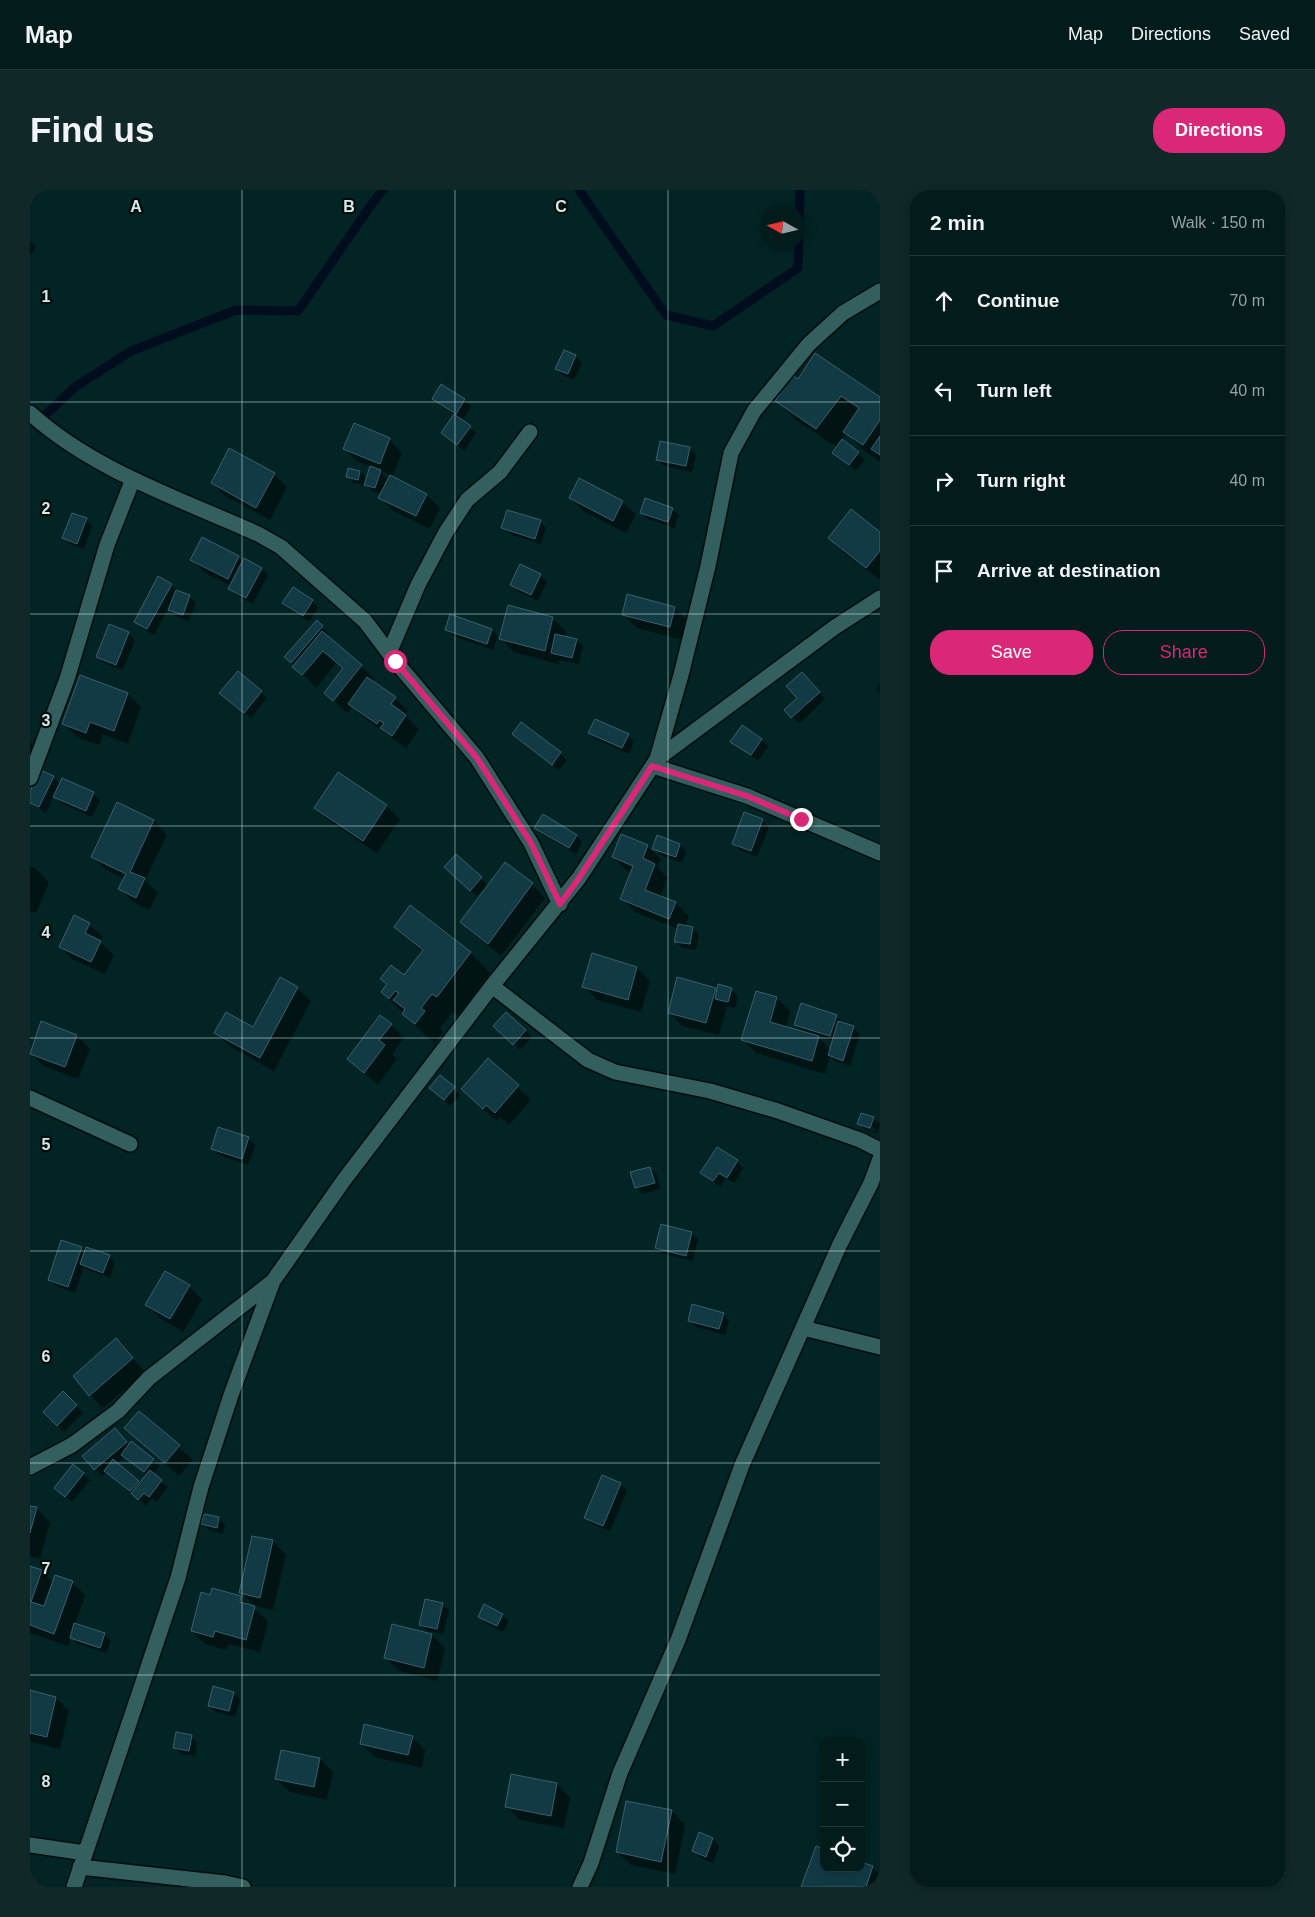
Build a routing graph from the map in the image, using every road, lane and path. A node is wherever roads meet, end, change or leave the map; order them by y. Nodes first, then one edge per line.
1 (880, 291) edge
2 (30, 413) edge
3 (530, 432) dead end
4 (132, 479) junction
5 (880, 598) edge
6 (388, 653) junction
7 (654, 762) junction
8 (30, 778) edge
9 (880, 853) edge
10 (560, 904) junction
11 (492, 986) junction
12 (30, 1098) edge
13 (130, 1144) dead end
14 (880, 1150) edge
15 (880, 1159) edge
16 (273, 1282) junction
17 (803, 1328) junction
18 (880, 1347) edge
19 (30, 1467) edge
20 (30, 1845) edge
21 (85, 1853) junction
22 (80, 1867) junction
23 (74, 1887) edge
24 (243, 1887) edge
25 (580, 1887) edge

1 - 7 street
2 - 4 street
3 - 6 street
4 - 6 street
4 - 8 street
5 - 7 street
6 - 10 street
7 - 9 street
7 - 10 street
10 - 11 street
11 - 14 street
11 - 16 street
12 - 13 street
15 - 17 street
16 - 19 street
16 - 21 street
17 - 18 street
17 - 25 street
20 - 21 street
21 - 22 street
22 - 23 street
22 - 24 street

